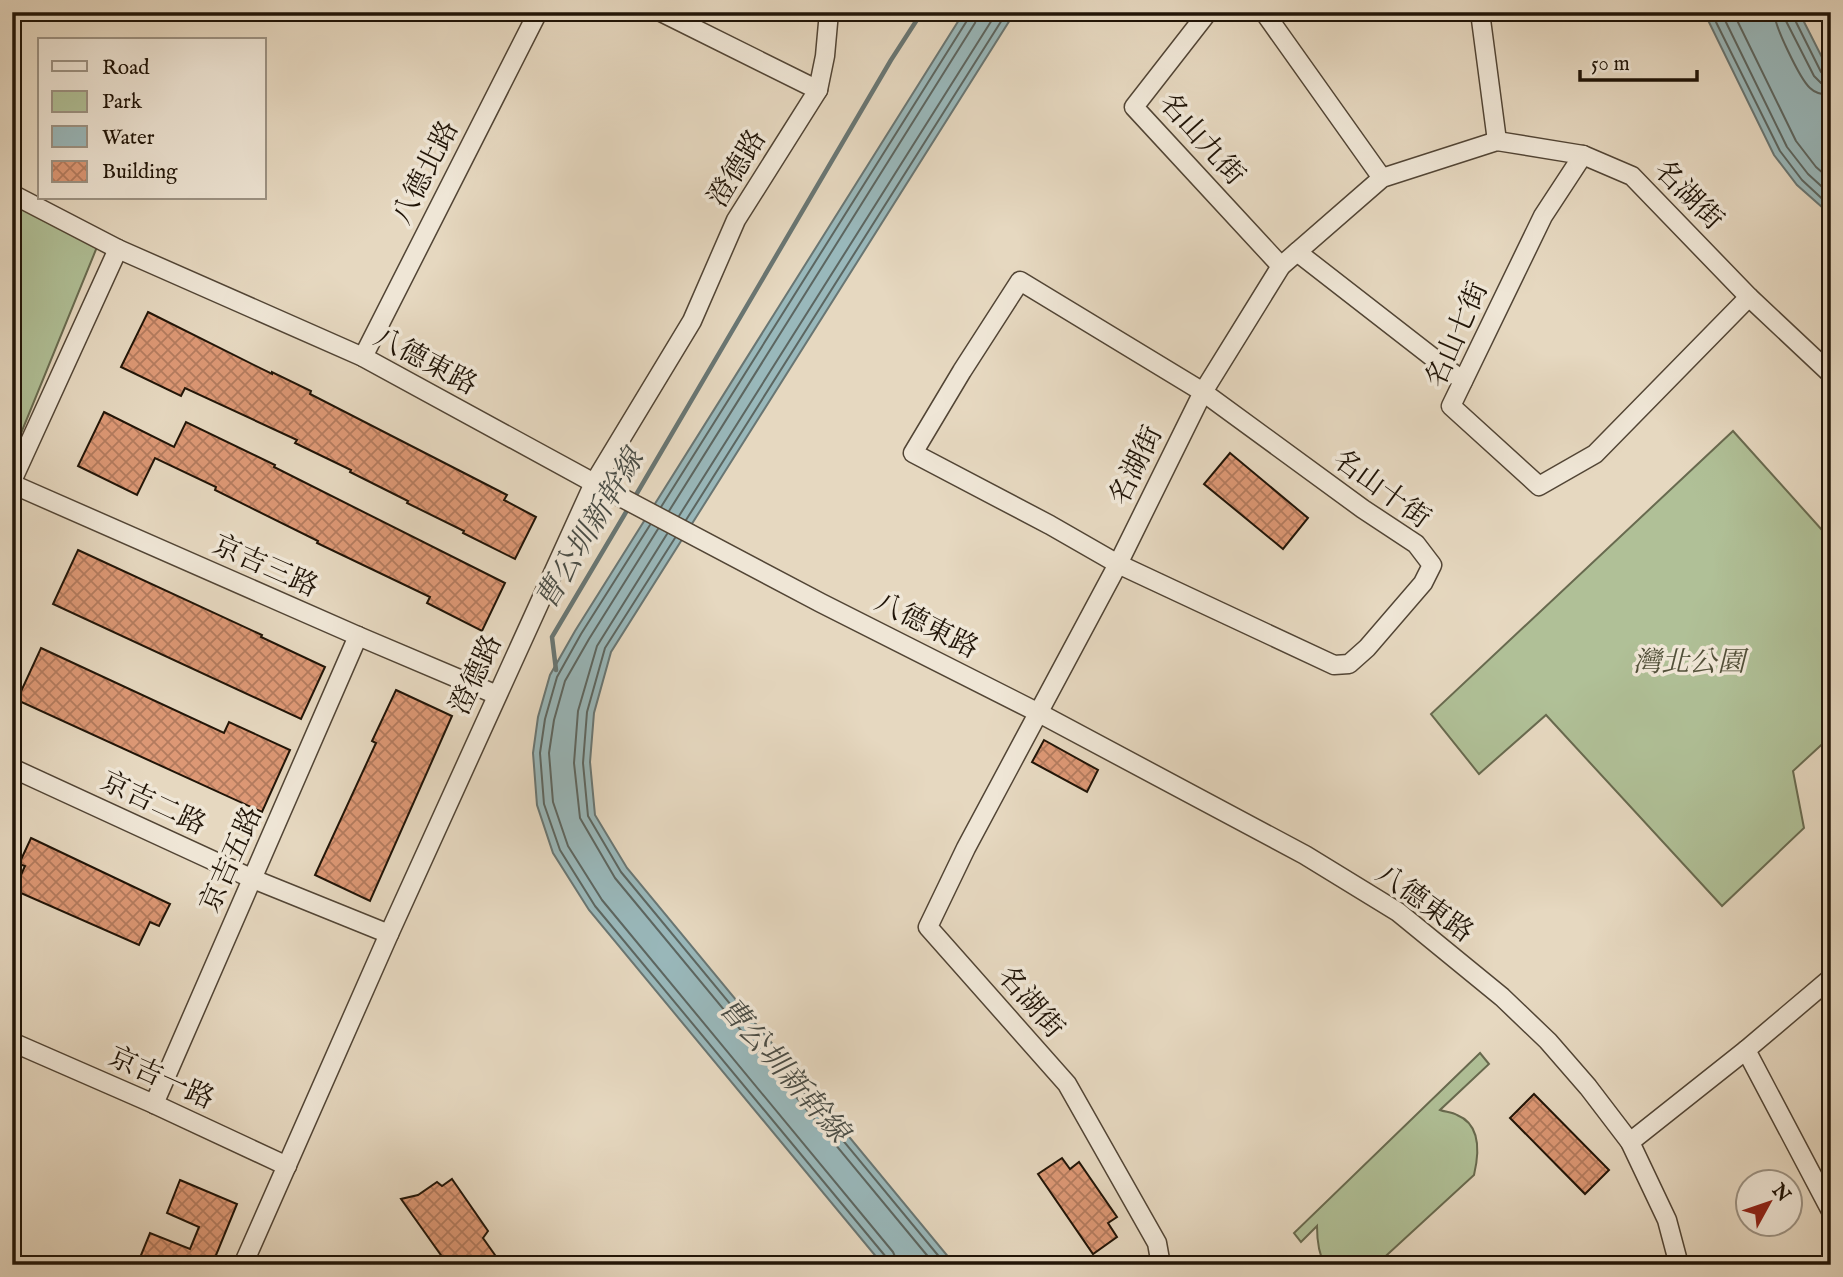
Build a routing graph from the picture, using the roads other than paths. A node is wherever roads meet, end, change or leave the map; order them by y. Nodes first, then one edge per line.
1 (538, 12) edge
2 (661, 12) edge
3 (829, 12) edge
4 (1208, 12) edge
5 (1264, 12) edge
6 (1480, 12) edge
7 (818, 90) junction
8 (1497, 141) junction
9 (1583, 155) junction
10 (1382, 178) junction
11 (12, 194) edge
12 (118, 249) junction
13 (1297, 252) junction
14 (1280, 266) junction
15 (1749, 297) junction
16 (363, 357) junction
17 (1831, 374) edge
18 (1463, 381) junction
19 (1203, 392) junction
20 (12, 482) edge
21 (594, 483) junction
22 (1118, 564) junction
23 (358, 636) junction
24 (497, 695) junction
25 (1039, 713) junction
26 (12, 768) edge
27 (253, 879) junction
28 (389, 934) junction
29 (1831, 978) edge
30 (12, 1042) edge
31 (1746, 1050) junction
32 (154, 1104) junction
33 (1630, 1142) junction
34 (287, 1166) junction
35 (1831, 1211) edge
36 (243, 1265) edge
37 (1161, 1265) edge
38 (1678, 1265) edge

1 - 16 street, 八德北路
2 - 7 street
3 - 7 street
4 - 14 street, 名山九街
5 - 10 street
6 - 8 street
7 - 21 street, 澄德路
8 - 9 street, 名湖街
8 - 10 street, 名湖街
9 - 15 street, 名湖街
9 - 18 street, 名山七街
10 - 13 street, 名湖街
11 - 12 street, 八德東路
12 - 16 street, 八德東路
12 - 20 street
13 - 14 street, 名湖街
13 - 18 street
14 - 19 street, 名湖街
15 - 17 street, 名湖街
15 - 18 street, 名山七街
16 - 21 street, 八德東路
19 - 22 street, 名湖街
19 - 22 street, 名山十街
19 - 22 street, 名山十街
20 - 23 street, 京吉三路
21 - 24 street, 澄德路
21 - 25 street, 八德東路
22 - 25 street, 名湖街
23 - 24 street, 京吉三路
23 - 27 street, 京吉五路
24 - 28 street, 澄德路
25 - 33 street, 八德東路
25 - 37 street, 名湖街
26 - 27 street, 京吉二路
27 - 28 street, 京吉二路
27 - 32 street, 京吉五路
28 - 34 street, 澄德路
29 - 31 street
30 - 32 street, 京吉一路
31 - 33 street
31 - 35 street
32 - 34 street, 京吉一路
33 - 38 street, 八德東路
34 - 36 street, 澄德路

